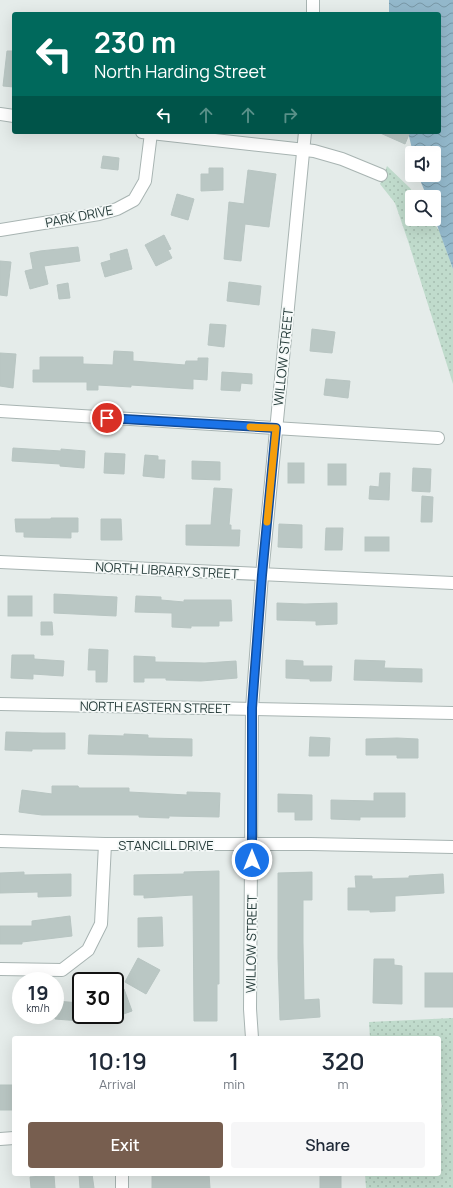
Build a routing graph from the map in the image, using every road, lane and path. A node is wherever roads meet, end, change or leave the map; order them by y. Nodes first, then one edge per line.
1 (314, 0) edge
2 (313, 12) edge
3 (0, 114) edge
4 (12, 116) edge
5 (147, 134) edge
6 (156, 134) edge
7 (305, 134) edge
8 (304, 150) junction
9 (381, 175) dead end
10 (0, 230) edge
11 (0, 411) edge
12 (276, 428) junction
13 (438, 438) dead end
14 (0, 562) edge
15 (262, 575) junction
16 (453, 583) edge
17 (0, 704) edge
18 (252, 708) junction
19 (453, 713) edge
20 (0, 841) edge
21 (105, 844) junction
22 (252, 845) junction
23 (453, 847) edge
24 (0, 969) edge
25 (252, 1036) edge
26 (12, 1138) edge
27 (0, 1139) edge
28 (122, 1176) edge
29 (122, 1188) edge

1 - 2 street
3 - 4 street
5 - 10 street, PARK DRIVE
6 - 8 street
7 - 8 street, WILLOW STREET
8 - 9 street
8 - 12 street, WILLOW STREET
11 - 12 street
12 - 13 street
12 - 15 street, WILLOW STREET
14 - 15 street, NORTH LIBRARY STREET
15 - 16 street, NORTH LIBRARY STREET
15 - 18 street, WILLOW STREET
17 - 18 street, NORTH EASTERN STREET
18 - 19 street, NORTH EASTERN STREET
18 - 22 street, WILLOW STREET
20 - 21 street, STANCILL DRIVE
21 - 22 street, STANCILL DRIVE
21 - 24 street
22 - 23 street, STANCILL DRIVE
22 - 25 street, WILLOW STREET
26 - 27 street
28 - 29 street

